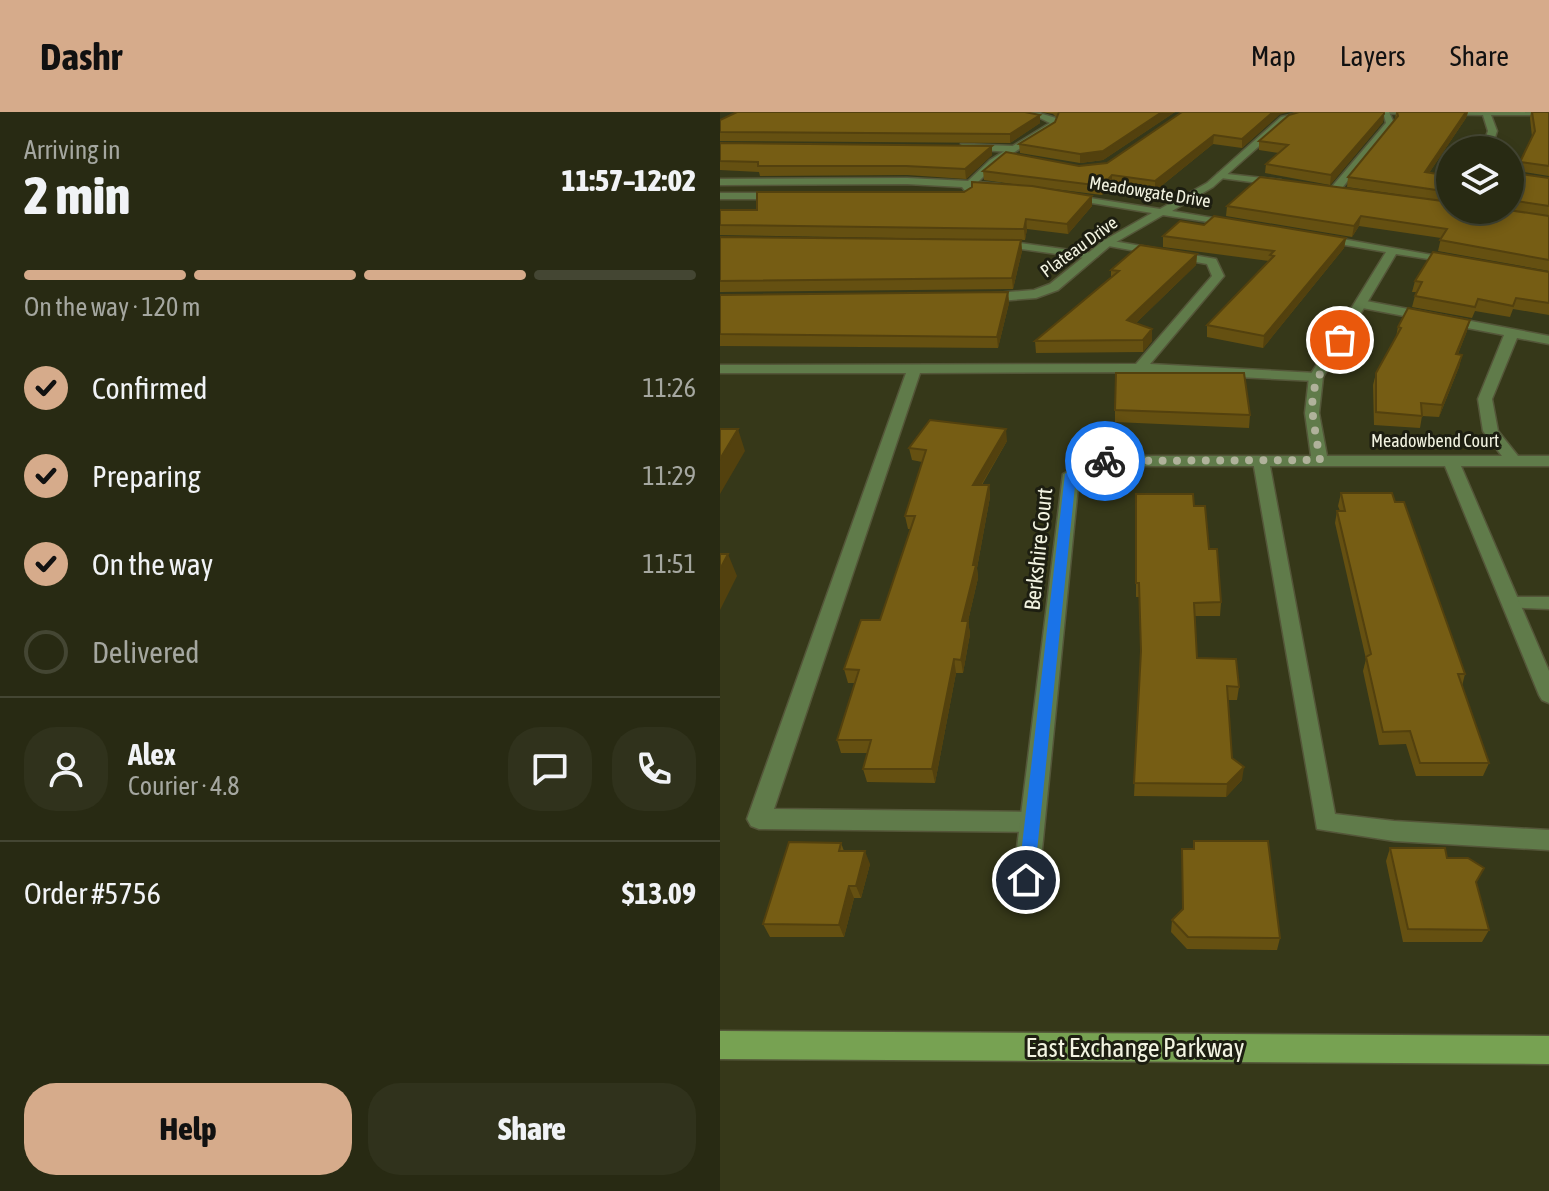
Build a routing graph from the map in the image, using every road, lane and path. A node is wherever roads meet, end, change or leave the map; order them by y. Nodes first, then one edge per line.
1 (1325, 113) edge
2 (1340, 113) edge
3 (1386, 113) edge
4 (1485, 113) edge
5 (1549, 113) edge
6 (1003, 114) edge
7 (1493, 136) edge
8 (948, 146) edge
9 (1015, 154) junction
10 (1221, 175) junction
11 (720, 182) edge
12 (970, 183) junction
13 (1292, 185) edge
14 (1017, 188) edge
15 (1320, 189) edge
16 (1334, 191) junction
17 (1349, 193) edge
18 (720, 196) edge
19 (795, 196) edge
20 (946, 196) edge
21 (961, 196) junction
22 (1057, 197) edge
23 (1008, 198) edge
24 (1162, 212) junction
25 (1254, 228) edge
26 (1300, 235) edge
27 (979, 243) edge
28 (1107, 243) junction
29 (1393, 250) junction
30 (1092, 256) junction
31 (1471, 263) edge
32 (967, 298) edge
33 (1361, 304) junction
34 (1512, 333) junction
35 (1549, 340) edge
36 (1140, 368) junction
37 (720, 369) edge
38 (914, 369) junction
39 (1316, 377) junction
40 (1320, 460) junction
41 (1261, 461) junction
42 (1451, 461) junction
43 (1514, 461) junction
44 (1549, 461) edge
45 (1511, 603) junction
46 (1549, 603) edge
47 (1549, 695) edge
48 (1031, 822) junction
49 (1549, 840) edge
50 (1026, 880) dead end
51 (720, 1045) edge
52 (1549, 1050) edge

1 - 10 street, Plateau Drive
2 - 3 street
3 - 4 street
3 - 16 street
4 - 5 street
4 - 7 street
6 - 9 street
8 - 9 street
9 - 12 street
10 - 13 street
10 - 24 street, Plateau Drive
11 - 12 street
12 - 14 street
12 - 21 street
15 - 16 street
16 - 17 street
18 - 19 street
20 - 21 street
21 - 23 street
22 - 24 street, Meadowgate Drive
24 - 25 street, Meadowgate Drive
24 - 28 street, Plateau Drive
26 - 29 street
27 - 30 street
28 - 30 street, Plateau Drive
28 - 36 street
29 - 31 street
29 - 33 street
30 - 32 street, Plateau Drive
33 - 34 street
33 - 39 street
34 - 35 street
34 - 43 street
36 - 38 street
36 - 39 street
37 - 38 street
38 - 48 street
39 - 40 street
40 - 41 street, Berkshire Court
40 - 42 street, Meadowbend Court
41 - 48 street, Berkshire Court
41 - 49 street
42 - 43 street, Meadowbend Court
42 - 45 street
43 - 44 street, Meadowbend Court
45 - 46 street
45 - 47 street
48 - 50 street, Berkshire Court
51 - 52 main road, East Exchange Parkway

